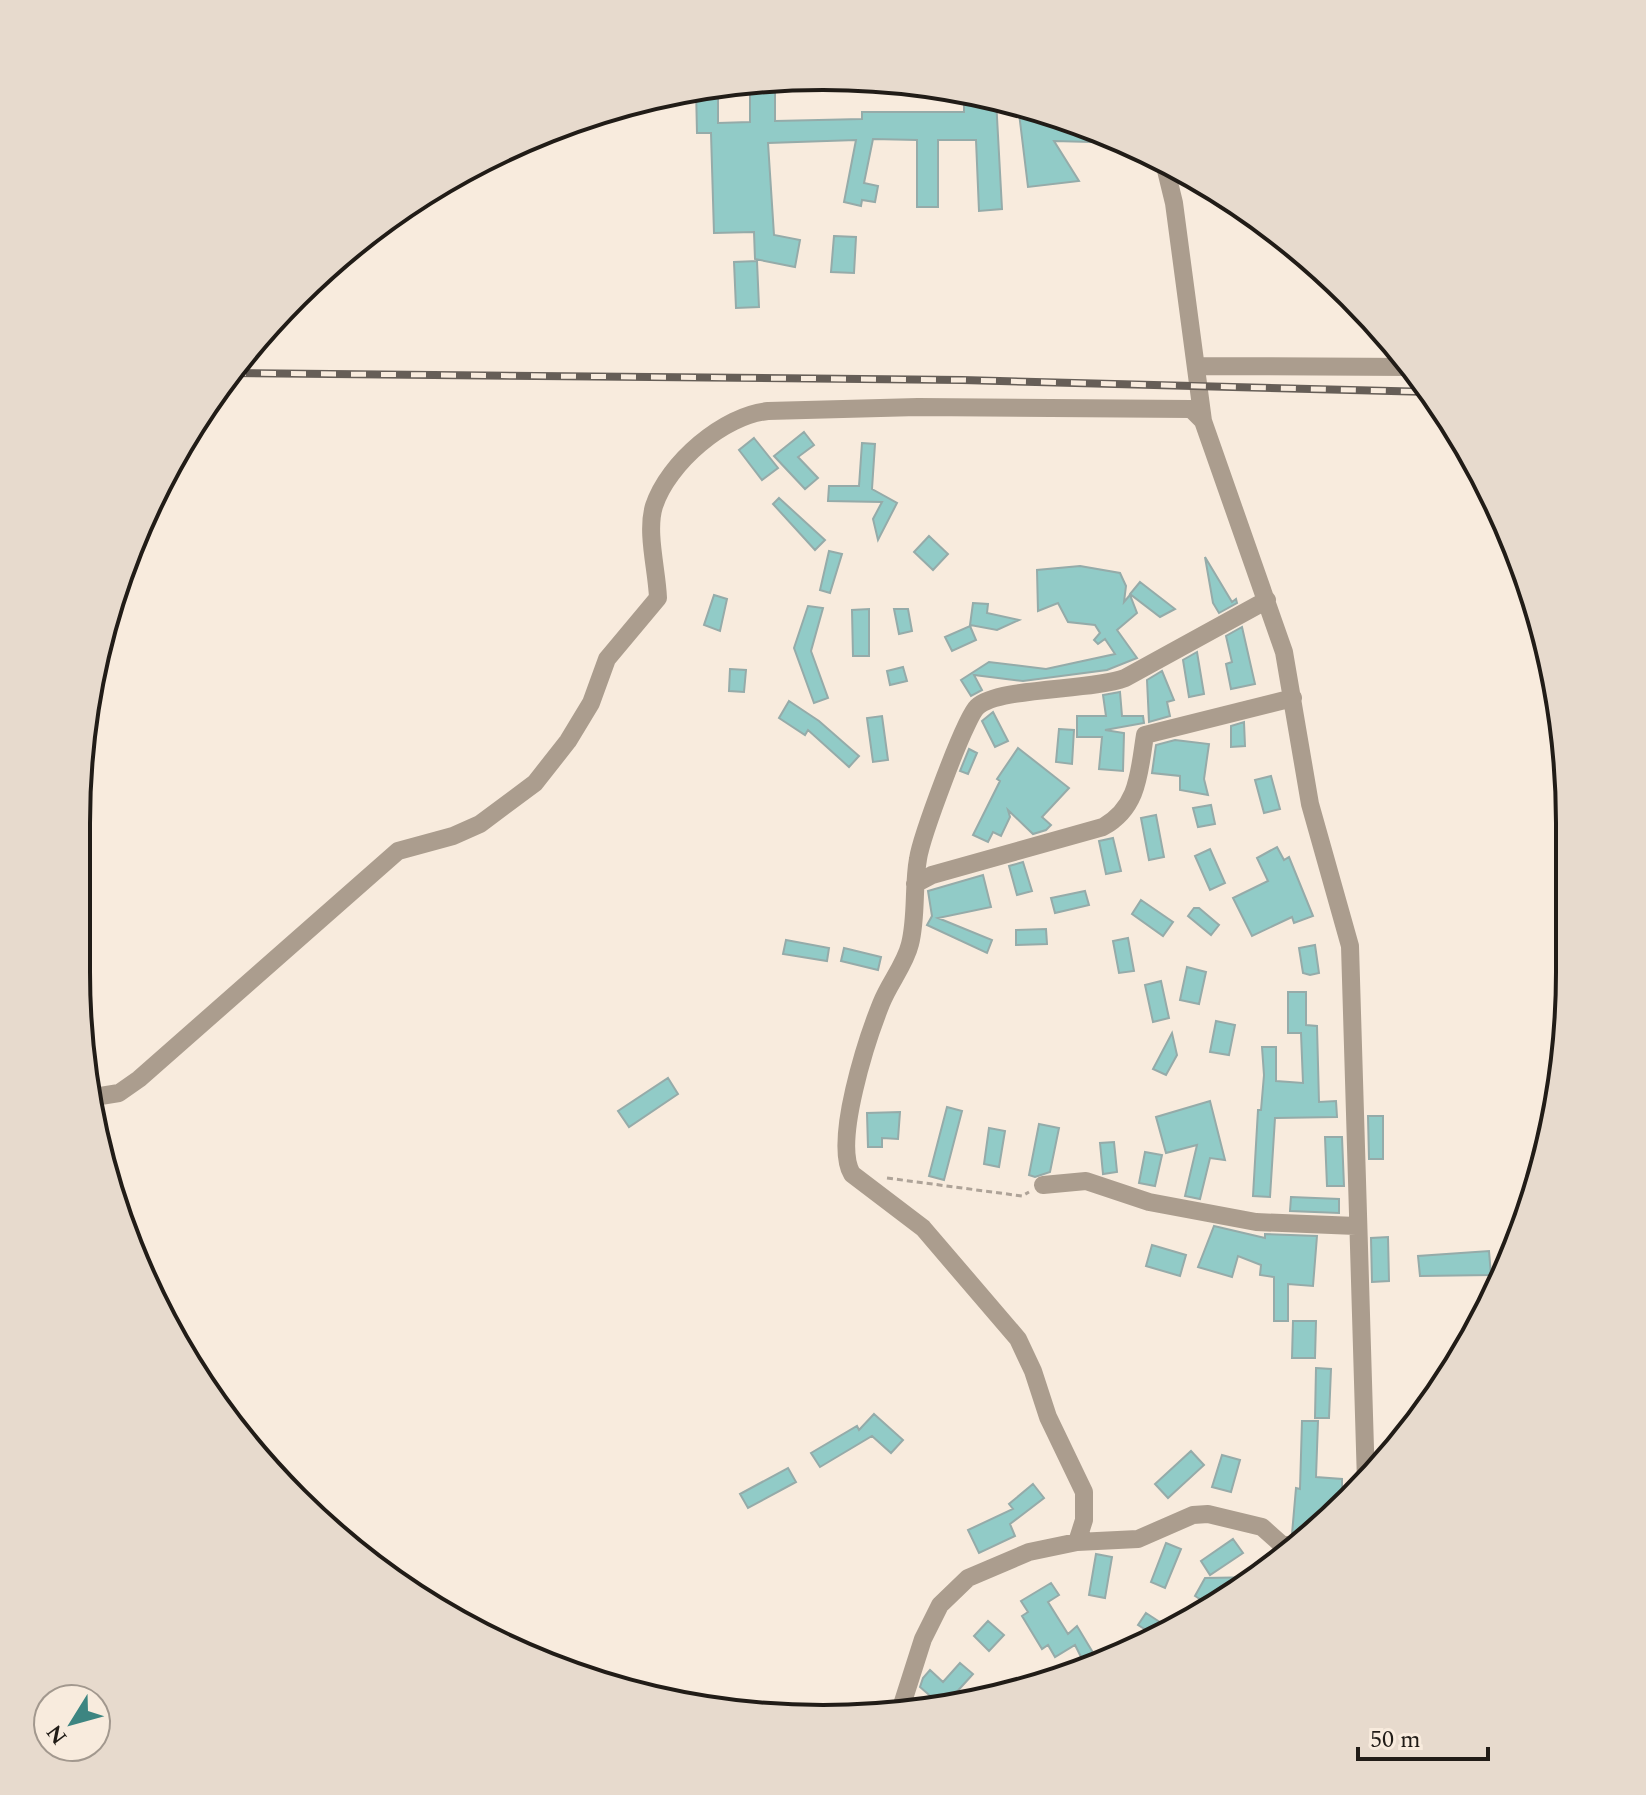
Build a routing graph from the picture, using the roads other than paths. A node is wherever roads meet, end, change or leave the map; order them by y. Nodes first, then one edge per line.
1 (1168, 177) edge
2 (1197, 366) junction
3 (1397, 367) edge
4 (1203, 421) junction
5 (1267, 600) junction
6 (1293, 698) junction
7 (915, 884) junction
8 (101, 1096) edge
9 (1043, 1185) road end
10 (1356, 1226) junction
11 (1365, 1464) edge
12 (1077, 1542) junction
13 (1281, 1544) edge
14 (904, 1700) edge

1 - 2 street
2 - 3 street
2 - 4 street
4 - 5 street
4 - 8 street
5 - 6 street
5 - 7 street
6 - 7 street
6 - 10 street
7 - 12 street
9 - 10 street
10 - 11 street
12 - 13 street
12 - 14 street

